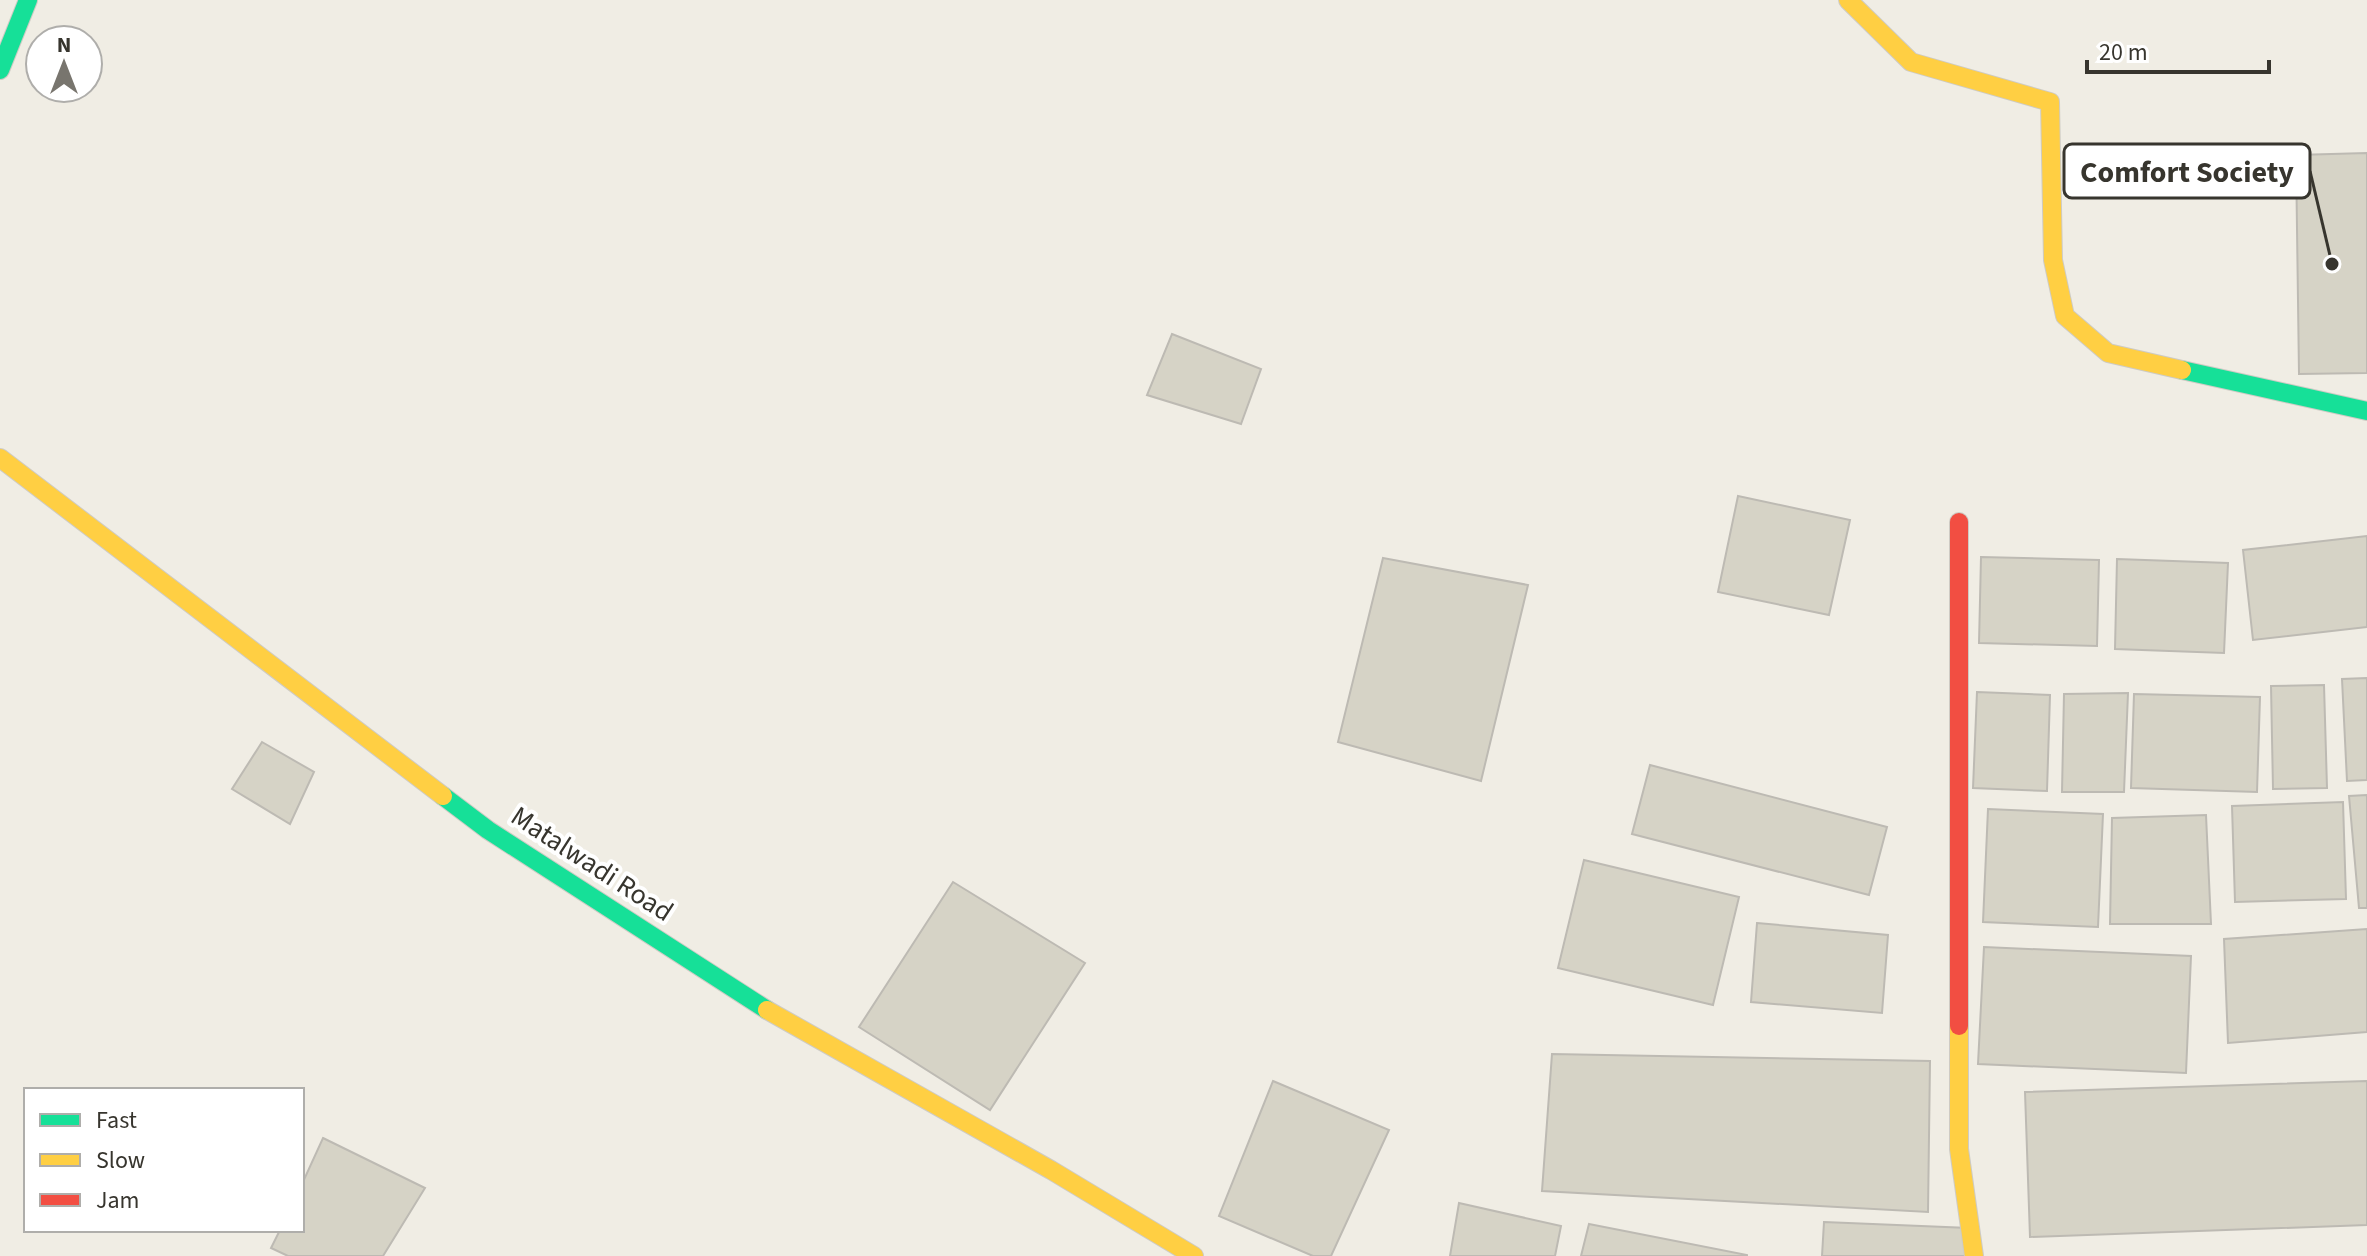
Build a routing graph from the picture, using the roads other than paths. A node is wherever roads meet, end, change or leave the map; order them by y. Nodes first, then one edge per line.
1 (28, 0) edge
2 (1848, 0) edge
3 (0, 70) edge
4 (2367, 411) edge
5 (0, 458) edge
6 (1959, 522) dead end
7 (1194, 1256) edge
8 (1974, 1256) edge

1 - 3 street
2 - 4 street
5 - 7 street, Matalwadi Road
6 - 8 street

